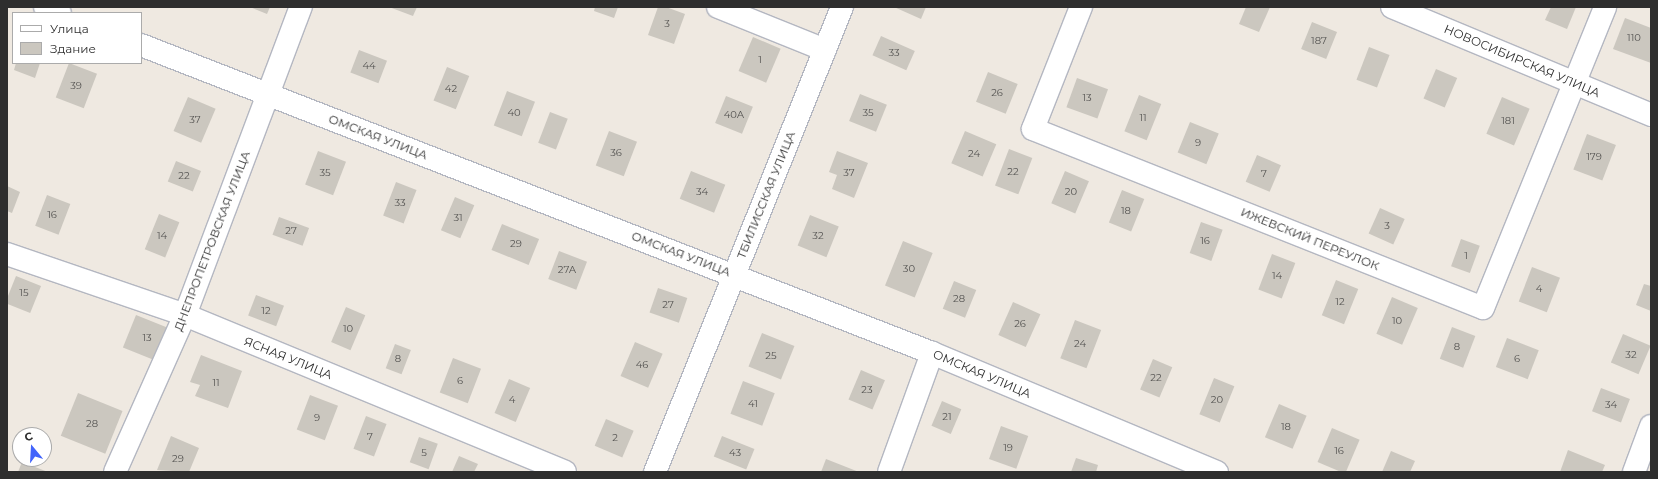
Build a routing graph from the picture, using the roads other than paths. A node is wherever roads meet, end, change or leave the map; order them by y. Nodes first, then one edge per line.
1 (45, 7) edge
2 (301, 7) edge
3 (718, 7) edge
4 (842, 7) edge
5 (1081, 7) edge
6 (1392, 7) edge
7 (1605, 7) edge
8 (58, 12) edge
9 (142, 45) edge
10 (825, 50) junction
11 (1574, 84) junction
12 (270, 95) junction
13 (1651, 115) edge
14 (7, 254) edge
15 (733, 274) junction
16 (185, 315) junction
17 (932, 353) junction
18 (1651, 426) edge
19 (115, 472) edge
20 (565, 472) edge
21 (655, 472) edge
22 (889, 472) edge
23 (1217, 472) edge
24 (1634, 472) edge

1 - 8 street
2 - 12 street, ДНЕПРОПЕТРОВСКАЯ УЛИЦА
3 - 10 street
4 - 10 street, ТБИЛИССКАЯ УЛИЦА
5 - 11 street, ИЖЕВСКИЙ ПЕРЕУЛОК
6 - 11 street, НОВОСИБИРСКАЯ УЛИЦА
7 - 11 street
9 - 12 street, ОМСКАЯ УЛИЦА
10 - 15 street, ТБИЛИССКАЯ УЛИЦА
11 - 13 street, НОВОСИБИРСКАЯ УЛИЦА
12 - 15 street, ОМСКАЯ УЛИЦА
12 - 16 street, ДНЕПРОПЕТРОВСКАЯ УЛИЦА
14 - 16 street, ЯСНАЯ УЛИЦА
15 - 17 street, ОМСКАЯ УЛИЦА
15 - 21 street, ТБИЛИССКАЯ УЛИЦА
16 - 19 street, ДНЕПРОПЕТРОВСКАЯ УЛИЦА
16 - 20 street, ЯСНАЯ УЛИЦА
17 - 22 street
17 - 23 street, ОМСКАЯ УЛИЦА
18 - 24 street

